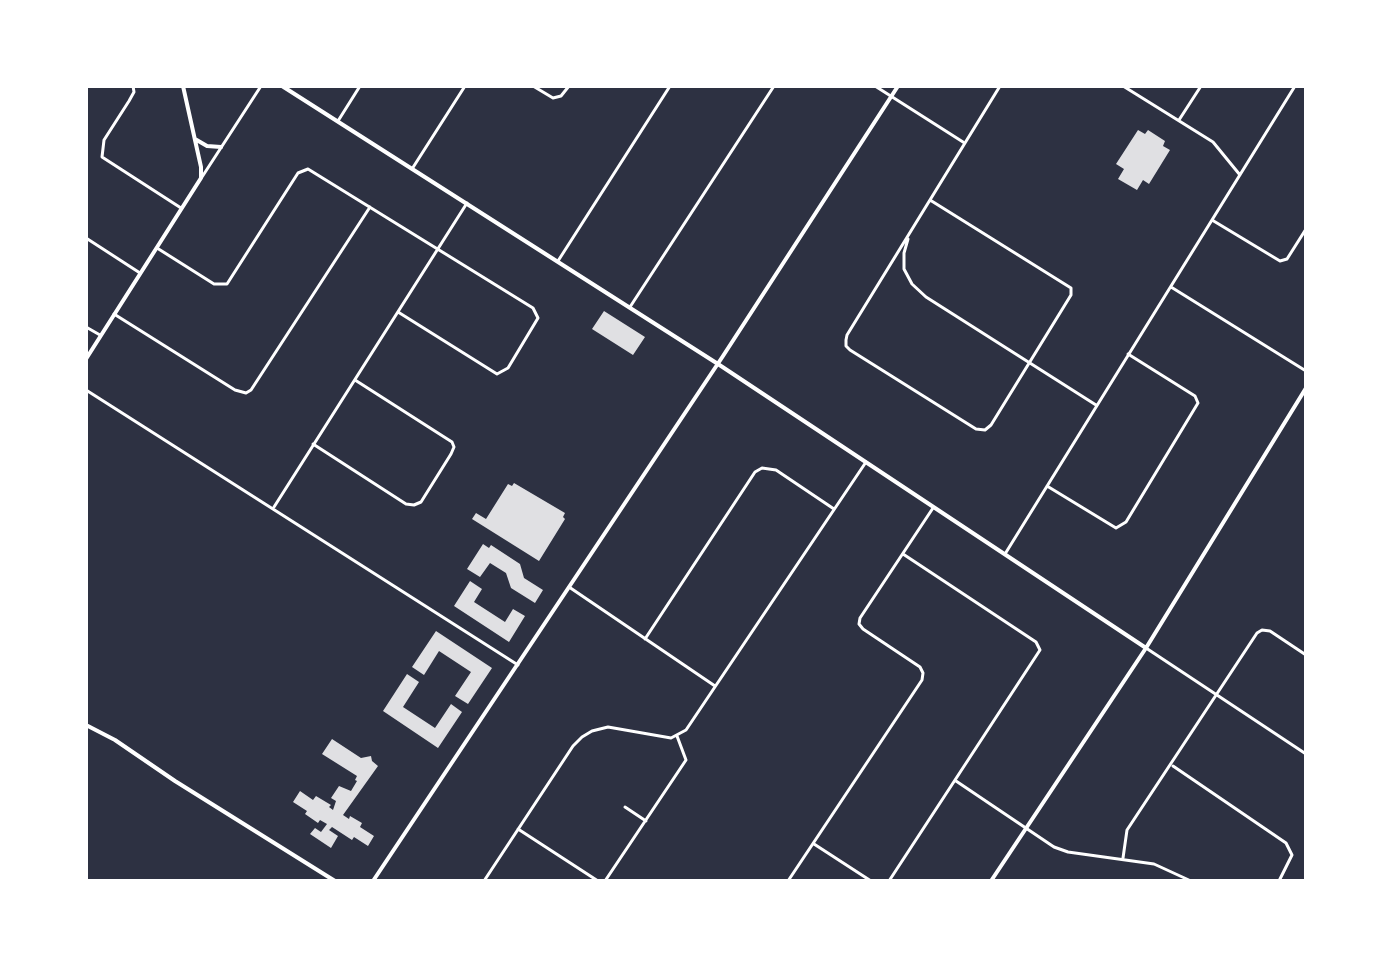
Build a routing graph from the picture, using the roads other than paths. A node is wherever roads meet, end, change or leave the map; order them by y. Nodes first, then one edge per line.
1 (133, 86) edge
2 (183, 86) edge
3 (261, 86) edge
4 (282, 86) edge
5 (360, 86) edge
6 (465, 86) edge
7 (533, 86) edge
8 (569, 86) edge
9 (670, 86) edge
10 (774, 86) edge
11 (875, 86) edge
12 (898, 86) edge
13 (1000, 86) edge
14 (1123, 86) edge
15 (1201, 86) edge
16 (1295, 86) edge
17 (891, 97) junction
18 (1179, 120) junction
19 (338, 121) junction
20 (195, 139) junction
21 (964, 142) junction
22 (221, 147) junction
23 (412, 169) junction
24 (1240, 175) junction
25 (201, 178) junction
26 (930, 200) junction
27 (467, 203) junction
28 (370, 207) junction
29 (181, 208) junction
30 (1212, 220) junction
31 (1306, 229) edge
32 (910, 234) junction
33 (86, 238) edge
34 (157, 248) junction
35 (438, 249) junction
36 (557, 261) junction
37 (140, 273) junction
38 (1171, 287) junction
39 (630, 307) junction
40 (398, 312) junction
41 (114, 314) junction
42 (86, 327) edge
43 (101, 336) junction
44 (1128, 354) junction
45 (86, 359) edge
46 (1030, 363) junction
47 (718, 364) junction
48 (1306, 371) edge
49 (355, 380) junction
50 (1306, 388) edge
51 (86, 390) edge
52 (1096, 405) junction
53 (313, 444) junction
54 (866, 462) junction
55 (1047, 486) junction
56 (934, 507) junction
57 (274, 508) junction
58 (834, 509) junction
59 (903, 554) junction
60 (1005, 554) junction
61 (569, 587) junction
62 (645, 639) junction
63 (1146, 648) junction
64 (1306, 655) edge
65 (518, 665) junction
66 (715, 686) junction
67 (1217, 696) junction
68 (86, 725) edge
69 (677, 736) junction
70 (1306, 754) edge
71 (1172, 765) junction
72 (955, 781) junction
73 (625, 807) dead end
74 (646, 821) junction
75 (1027, 828) junction
76 (518, 829) junction
77 (813, 844) junction
78 (1123, 858) junction
79 (335, 881) edge
80 (373, 881) edge
81 (484, 881) edge
82 (598, 881) edge
83 (605, 881) edge
84 (788, 881) edge
85 (871, 881) edge
86 (889, 881) edge
87 (991, 881) edge
88 (1191, 881) edge
89 (1279, 881) edge

1 - 29 street
2 - 20 street
3 - 22 street
4 - 19 street
5 - 19 street
6 - 23 street
7 - 8 street
9 - 36 street
10 - 39 street
11 - 17 street
12 - 17 street
13 - 21 street
14 - 18 street
15 - 18 street
16 - 24 street
17 - 21 street
17 - 47 street
18 - 24 street
19 - 23 street
20 - 22 street
20 - 25 street
21 - 26 street
22 - 25 street
23 - 27 street
24 - 30 street
25 - 29 street
26 - 32 street
26 - 46 street
27 - 35 street
27 - 36 street
28 - 34 street
28 - 35 street
28 - 41 street
29 - 34 street
30 - 31 street
30 - 38 street
32 - 46 street
32 - 46 street
33 - 37 street
34 - 37 street
35 - 40 street
35 - 40 street
36 - 39 street
37 - 41 street
38 - 44 street
38 - 48 street
39 - 47 street
40 - 49 street
41 - 43 street
42 - 43 street
43 - 45 street
44 - 52 street
44 - 55 street
46 - 52 street
47 - 54 street
47 - 61 street
49 - 53 street
49 - 53 street
50 - 63 street
51 - 57 street
52 - 55 street
53 - 57 street
54 - 56 street
54 - 58 street
55 - 60 street
56 - 59 street
56 - 60 street
57 - 65 street
58 - 62 street
58 - 66 street
59 - 72 street
59 - 77 street
60 - 63 street
61 - 62 street
61 - 65 street
62 - 66 street
63 - 67 street
63 - 75 street
64 - 67 street
65 - 80 street
66 - 69 street
67 - 70 street
67 - 71 street
68 - 79 street
69 - 74 street
69 - 76 street
71 - 78 street
71 - 89 street
72 - 75 street
72 - 86 street
73 - 74 street
74 - 83 street
75 - 78 street
75 - 87 street
76 - 81 street
76 - 82 street
77 - 84 street
77 - 85 street
78 - 88 street

